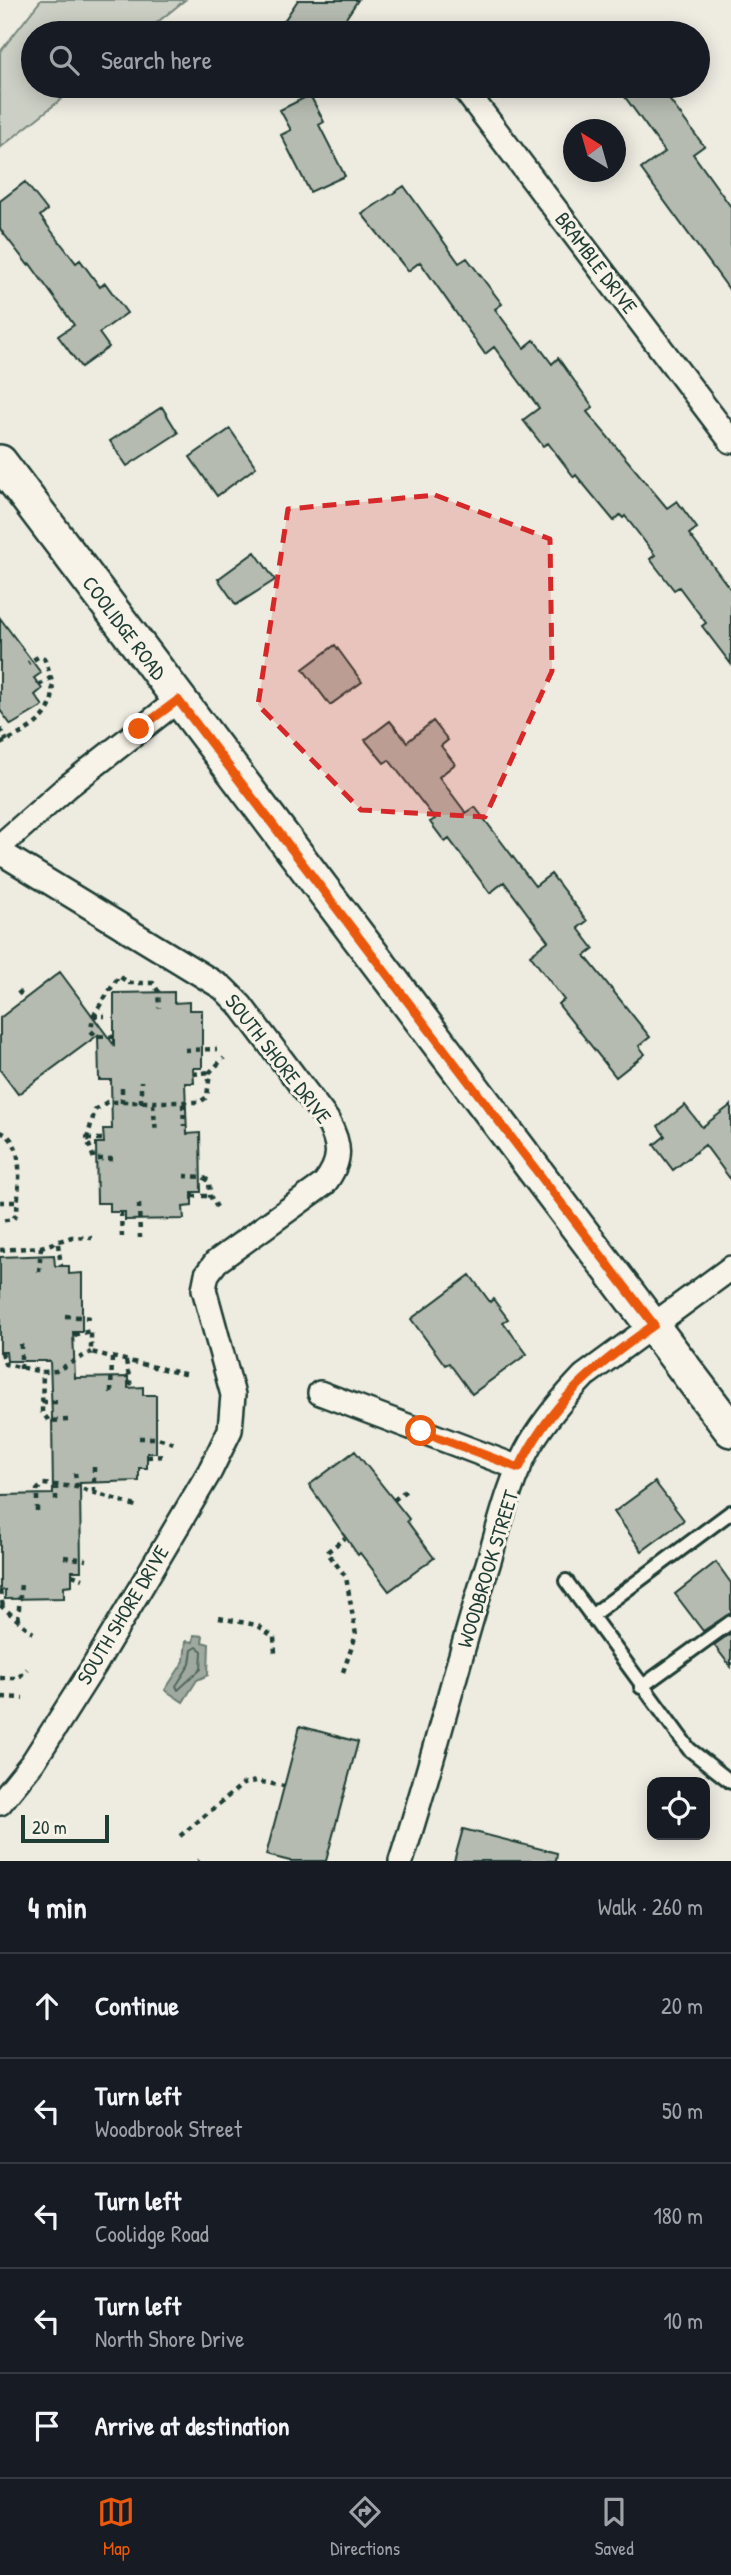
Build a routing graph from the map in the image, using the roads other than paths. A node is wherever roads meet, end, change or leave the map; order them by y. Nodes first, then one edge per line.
1 (471, 98) edge
2 (731, 441) edge
3 (0, 462) edge
4 (178, 700) junction
5 (0, 846) edge
6 (0, 852) edge
7 (731, 1268) edge
8 (654, 1325) junction
9 (320, 1393) dead end
10 (731, 1430) edge
11 (519, 1468) junction
12 (731, 1512) edge
13 (566, 1581) dead end
14 (591, 1616) junction
15 (731, 1622) edge
16 (641, 1687) junction
17 (731, 1782) edge
18 (0, 1803) edge
19 (401, 1861) edge

1 - 2 street, BRAMBLE DRIVE
3 - 4 street, COOLIDGE ROAD
4 - 5 street
4 - 8 street, COOLIDGE ROAD
6 - 18 street, SOUTH SHORE DRIVE
7 - 8 street, WOODBROOK STREET
8 - 10 street, COOLIDGE ROAD
8 - 11 street, WOODBROOK STREET
9 - 11 street
11 - 19 street, WOODBROOK STREET
12 - 14 lane
13 - 14 lane
14 - 16 lane
15 - 16 lane
16 - 17 lane

